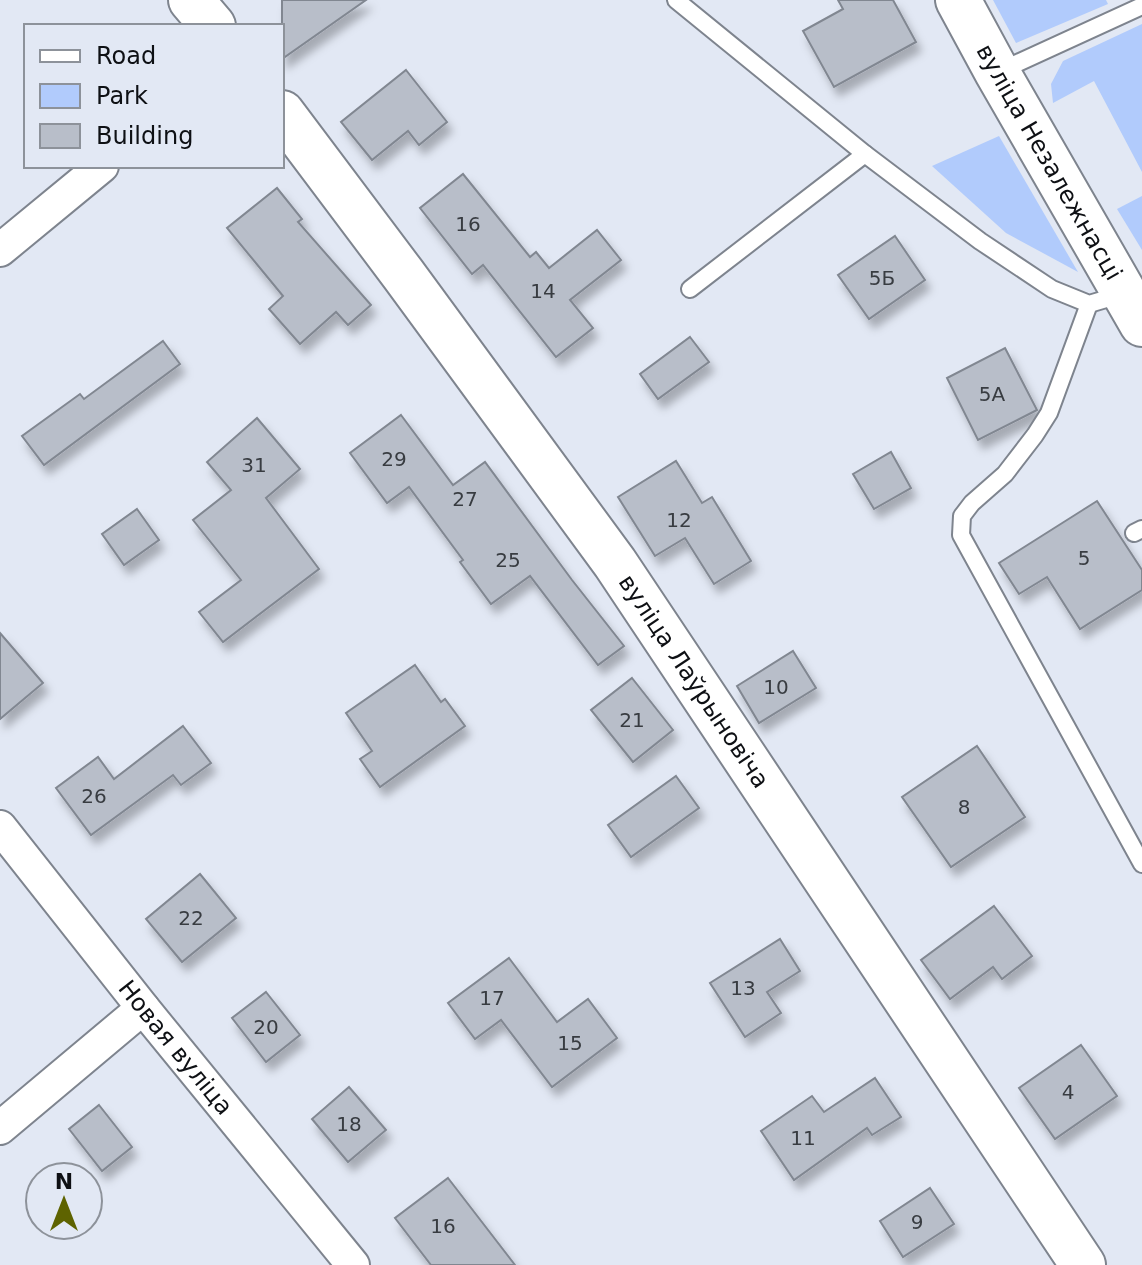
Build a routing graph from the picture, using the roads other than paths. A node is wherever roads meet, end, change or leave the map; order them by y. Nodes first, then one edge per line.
1 (191, 0) edge
2 (676, 0) edge
3 (958, 0) edge
4 (1142, 6) edge
5 (211, 24) edge
6 (997, 72) junction
7 (284, 116) edge
8 (865, 154) junction
9 (100, 168) edge
10 (0, 250) edge
11 (690, 289) dead end
12 (1124, 302) edge
13 (0, 827) edge
14 (1142, 864) edge
15 (143, 1008) junction
16 (0, 1128) edge
17 (353, 1265) edge
18 (1083, 1265) edge

1 - 5 main road
2 - 8 lane
3 - 6 main road, вуліца Незалежнасці
4 - 6 lane
6 - 12 main road, вуліца Незалежнасці
7 - 18 main road, вуліца Лаўрыновіча
8 - 11 lane
8 - 12 lane
9 - 10 street
12 - 14 lane
13 - 15 street, Новая вуліца
15 - 16 street
15 - 17 street, Новая вуліца

